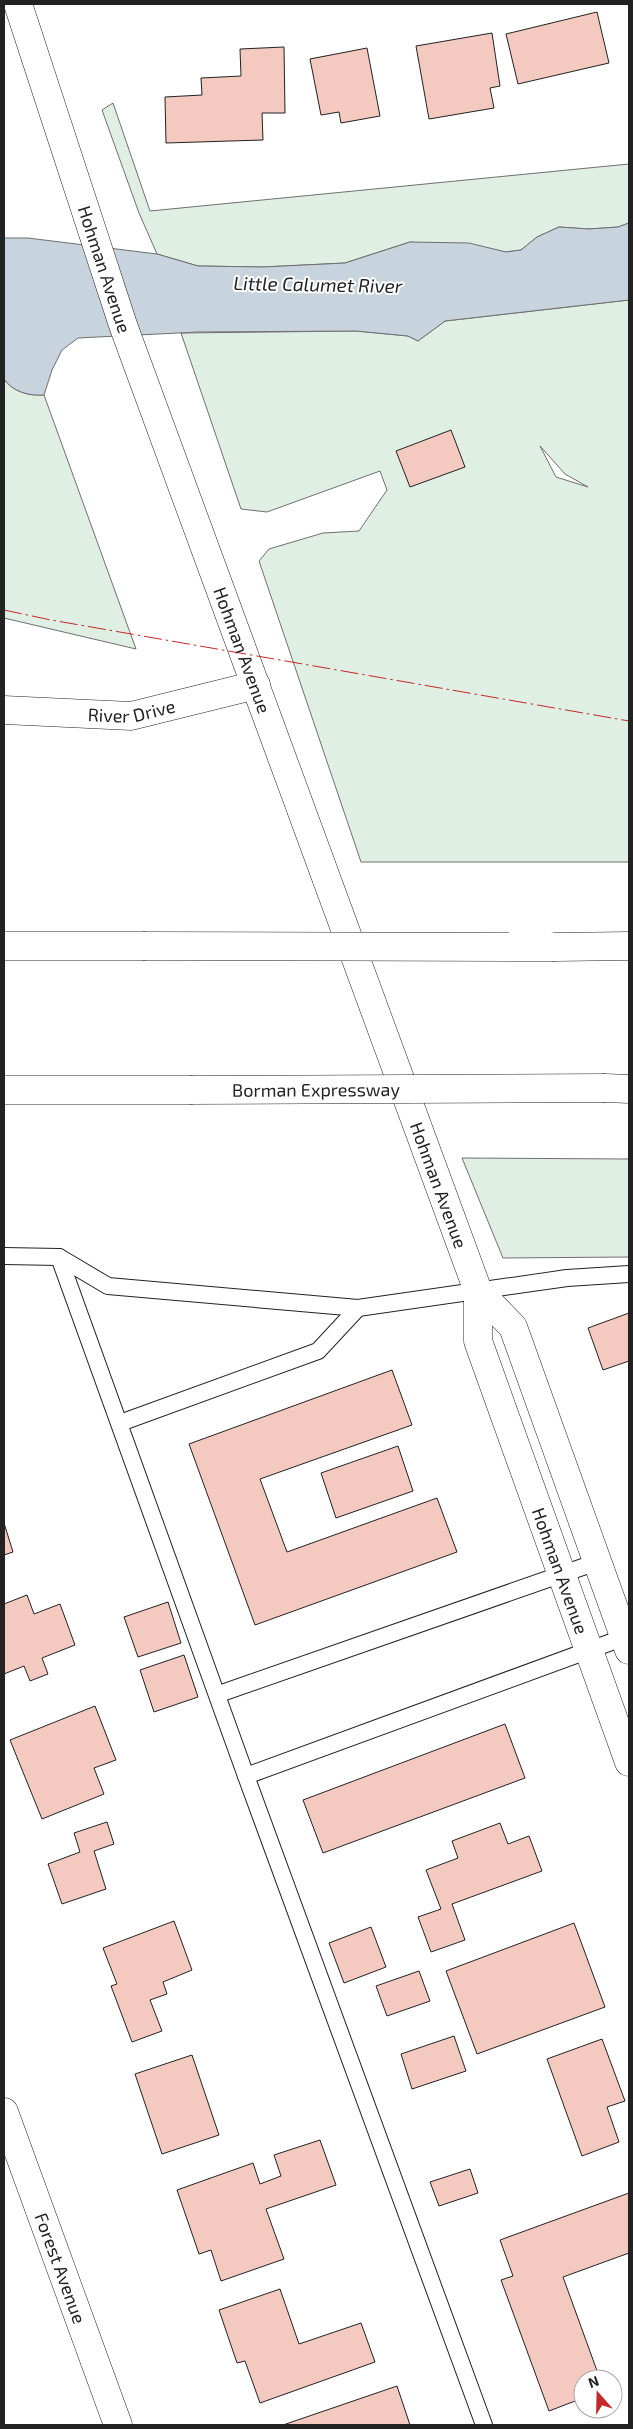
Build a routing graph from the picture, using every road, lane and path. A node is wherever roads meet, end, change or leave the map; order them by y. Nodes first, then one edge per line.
1 (18, 4) edge
2 (256, 685) junction
3 (4, 710) edge
4 (4, 946) edge
5 (629, 946) edge
6 (617, 1088) edge
7 (4, 1090) edge
8 (4, 1256) edge
9 (60, 1257) junction
10 (629, 1274) edge
11 (478, 1291) junction
12 (358, 1308) junction
13 (120, 1422) junction
14 (597, 1562) junction
15 (562, 1575) junction
16 (627, 1644) edge
17 (589, 1650) junction
18 (219, 1694) junction
19 (629, 1762) edge
20 (246, 1776) junction
21 (4, 2112) edge
22 (118, 2425) edge
23 (484, 2425) edge

1 - 2 main road, Hohman Avenue
2 - 3 main road, River Drive
2 - 11 main road, Hohman Avenue
4 - 5 main road, bridge
6 - 7 main road, Borman Expressway, bridge
8 - 9 lane
9 - 12 lane
9 - 13 lane
10 - 11 lane
11 - 12 lane
11 - 14 main road, Hohman Avenue
11 - 15 main road, Hohman Avenue
12 - 13 lane
13 - 18 lane
14 - 15 lane
14 - 16 main road, Hohman Avenue
15 - 17 main road, Hohman Avenue
15 - 18 lane
16 - 17 lane
17 - 19 main road, Hohman Avenue
17 - 20 lane
18 - 20 lane
20 - 23 lane
21 - 22 main road, Forest Avenue

